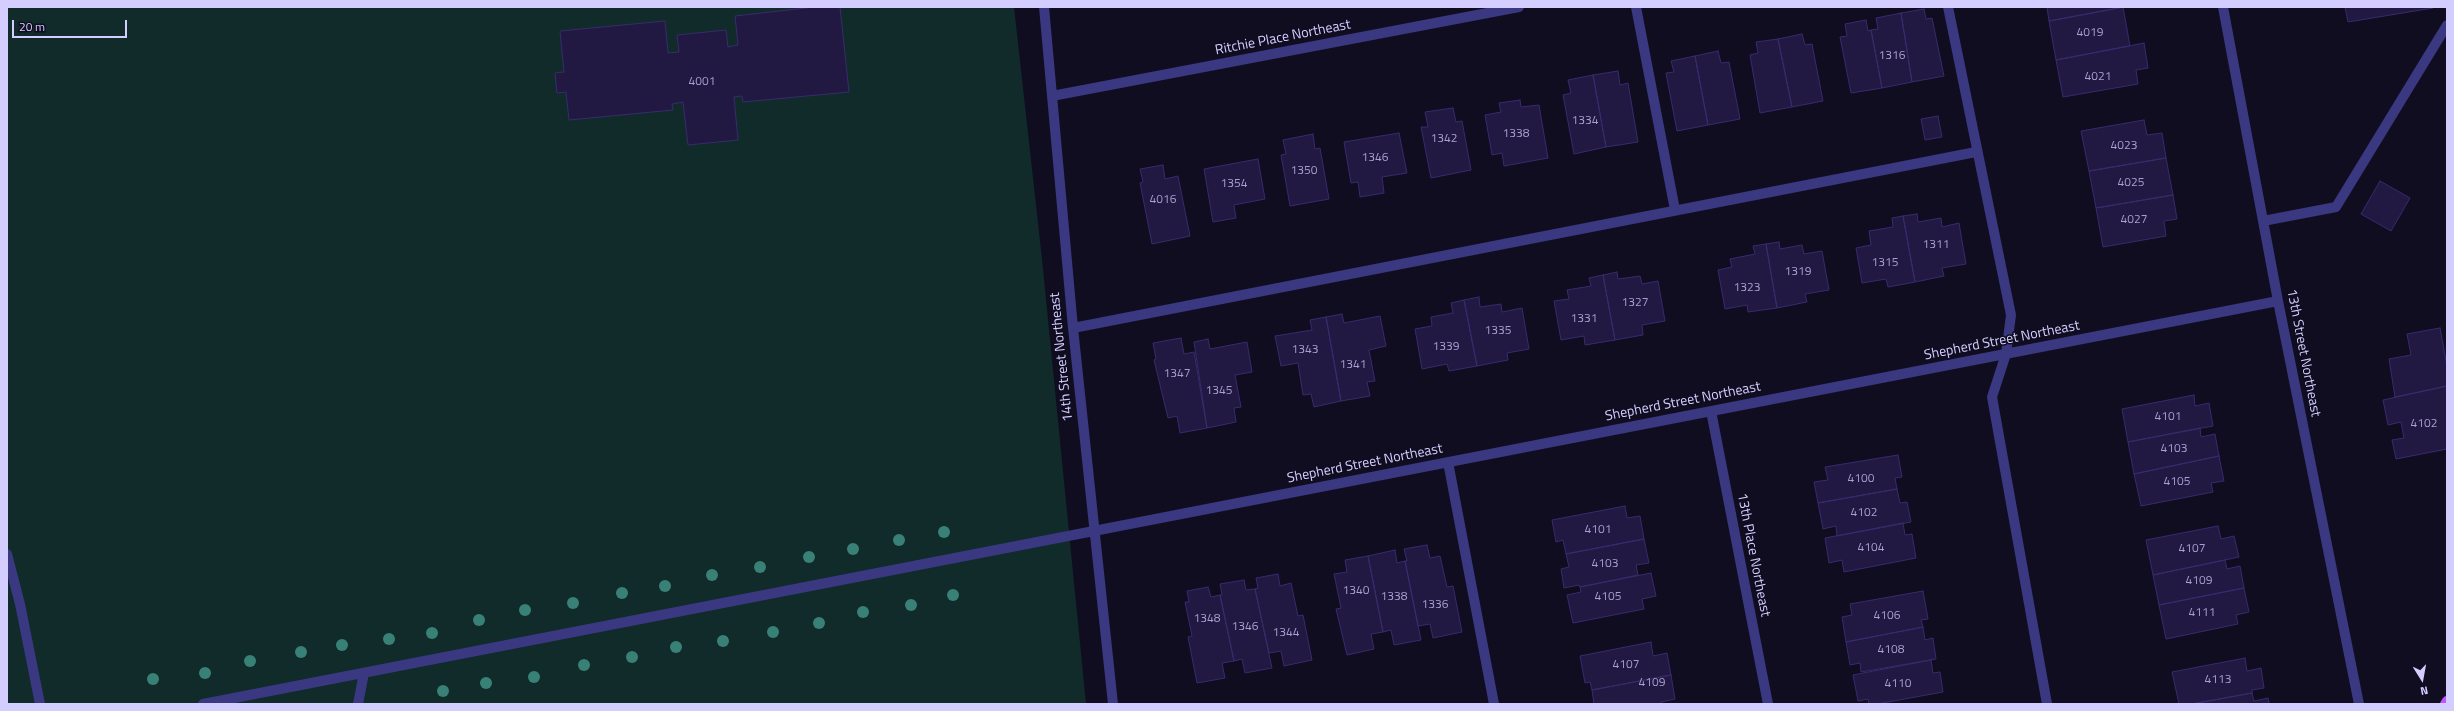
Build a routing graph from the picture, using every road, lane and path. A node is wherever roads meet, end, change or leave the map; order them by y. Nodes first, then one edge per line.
1 (1044, 7) edge
2 (1519, 7) edge
3 (1636, 7) edge
4 (1948, 7) edge
5 (2223, 7) edge
6 (2447, 25) edge
7 (1052, 96) junction
8 (1976, 152) junction
9 (1675, 210) junction
10 (2263, 221) junction
11 (2278, 301) junction
12 (1073, 328) junction
13 (2006, 354) junction
14 (1711, 411) junction
15 (1448, 462) junction
16 (1094, 530) junction
17 (7, 554) edge
18 (364, 673) junction
19 (2447, 701) edge
20 (40, 704) edge
21 (203, 704) edge
22 (358, 704) edge
23 (1113, 704) edge
24 (1494, 704) edge
25 (1768, 704) edge
26 (2047, 704) edge
27 (2359, 704) edge
28 (2445, 704) edge

1 - 7 street, 14th Street Northeast
2 - 7 street, Ritchie Place Northeast
3 - 9 street
4 - 8 street
5 - 10 street, 13th Street Northeast
6 - 10 street
7 - 12 street, 14th Street Northeast
8 - 9 street
8 - 13 street
9 - 12 street
10 - 11 street, 13th Street Northeast
11 - 13 street, Shepherd Street Northeast
11 - 27 street, 13th Street Northeast
12 - 16 street, 14th Street Northeast
13 - 14 street, Shepherd Street Northeast
13 - 26 street
14 - 15 street, Shepherd Street Northeast
14 - 25 street, 13th Place Northeast
15 - 16 street, Shepherd Street Northeast
15 - 24 street
16 - 18 street, Shepherd Street Northeast
16 - 23 street, 14th Street Northeast
17 - 20 street
18 - 21 street, Shepherd Street Northeast
18 - 22 street
19 - 28 main road

